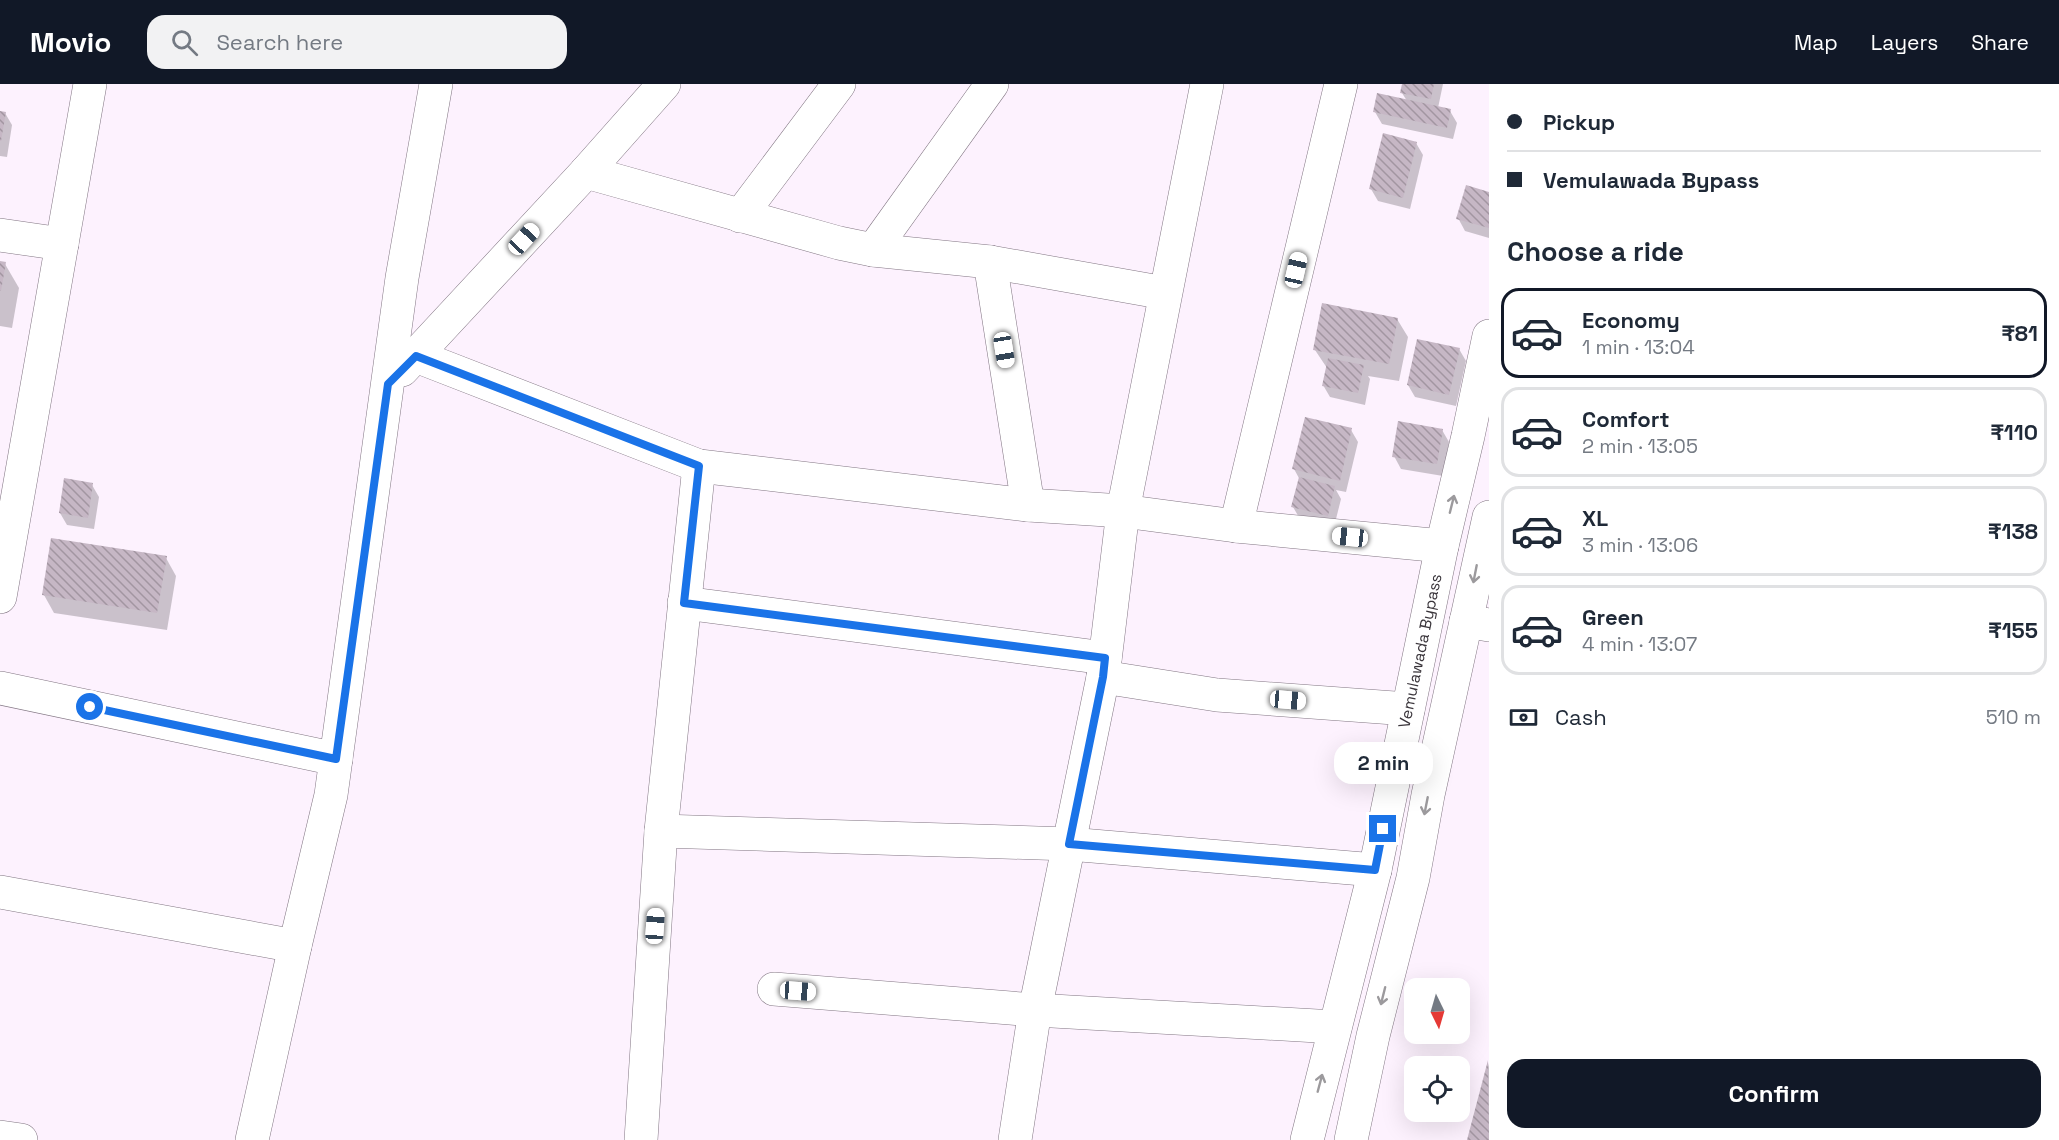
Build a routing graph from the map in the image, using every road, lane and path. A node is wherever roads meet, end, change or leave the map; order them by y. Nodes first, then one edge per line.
1 (90, 84) edge
2 (436, 84) edge
3 (664, 84) edge
4 (839, 84) edge
5 (992, 84) edge
6 (1208, 84) edge
7 (1341, 84) edge
8 (586, 172) junction
9 (740, 216) junction
10 (0, 235) edge
11 (62, 244) junction
12 (873, 250) junction
13 (990, 262) junction
14 (1165, 293) junction
15 (1489, 336) edge
16 (416, 356) junction
17 (388, 384) junction
18 (699, 466) junction
19 (1029, 505) junction
20 (1123, 511) junction
21 (1489, 517) edge
22 (1236, 526) junction
23 (4, 546) edge
24 (1442, 546) junction
25 (0, 597) edge
26 (684, 603) junction
27 (1478, 623) edge
28 (1104, 667) junction
29 (0, 688) edge
30 (1408, 709) junction
31 (336, 759) junction
32 (661, 831) junction
33 (1069, 844) junction
34 (1375, 870) junction
35 (0, 892) edge
36 (295, 946) junction
37 (774, 989) dead end
38 (1035, 1010) junction
39 (1335, 1027) junction
40 (0, 1137) edge
41 (21, 1140) edge
42 (252, 1140) edge
43 (641, 1140) edge
44 (1015, 1140) edge
45 (1307, 1140) edge
46 (1351, 1140) edge

1 - 11 street
2 - 17 street
3 - 8 street
4 - 9 street
5 - 12 street
6 - 14 street
7 - 22 street
8 - 9 street
8 - 16 street
9 - 12 street
10 - 11 street
11 - 23 street
12 - 13 street
13 - 14 street
13 - 19 street
14 - 20 street
24 -> 15 street, Vemulawada Bypass
16 - 17 street
16 - 18 street
17 - 31 street
18 - 19 street
18 - 26 street
19 - 20 street
20 - 22 street
20 - 28 street
21 -> 27 street
22 - 24 street
23 - 25 street
24 - 30 street, Vemulawada Bypass
26 - 28 street
26 - 32 street
27 -> 46 street
28 - 30 street
28 - 33 street
29 - 31 street
30 - 34 street, Vemulawada Bypass
31 - 36 street
32 - 33 street
32 - 43 street
33 - 34 street
33 - 38 street
34 - 39 street, Vemulawada Bypass
35 - 36 street
36 - 42 street
37 - 38 street
38 - 39 street
38 - 44 street
45 -> 39 street, Vemulawada Bypass
40 - 41 street

